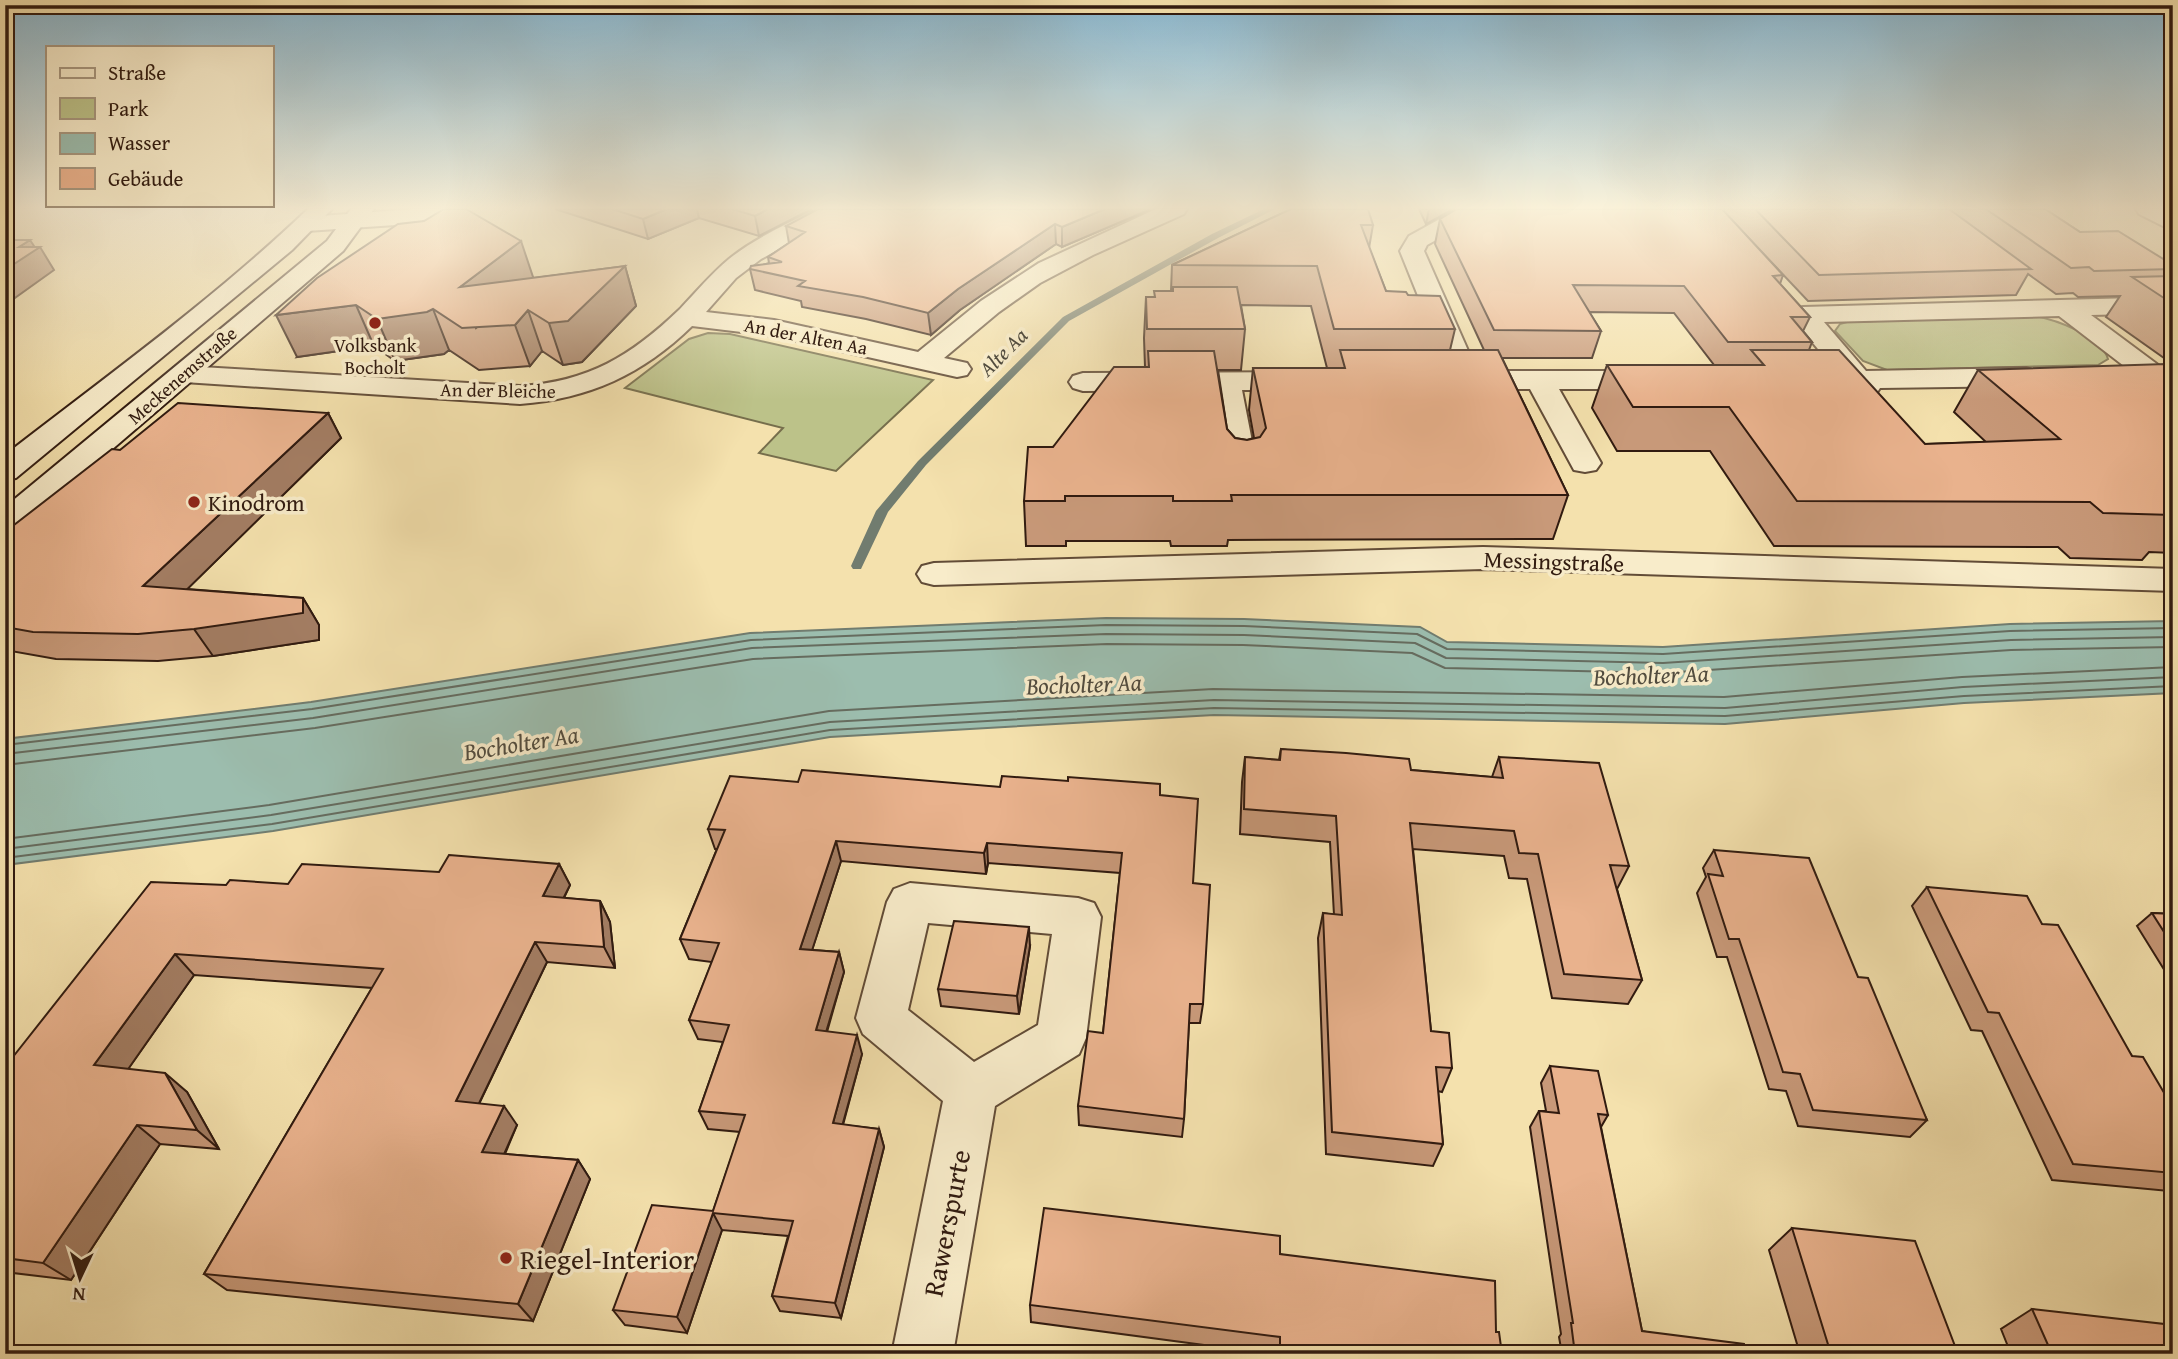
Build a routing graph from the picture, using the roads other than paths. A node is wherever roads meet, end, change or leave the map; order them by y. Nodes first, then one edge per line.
1 (249, 272) edge
2 (304, 272) edge
3 (731, 272) edge
4 (1041, 272) edge
5 (1419, 272) edge
6 (2025, 287) edge
7 (1785, 296) edge
8 (2173, 305) edge
9 (2060, 308) junction
10 (1803, 315) junction
11 (686, 317) junction
12 (925, 360) junction
13 (957, 369) dead end
14 (184, 374) junction
15 (2109, 374) edge
16 (2054, 376) edge
17 (1540, 380) junction
18 (1679, 380) edge
19 (1790, 380) edge
20 (1859, 380) junction
21 (1226, 381) junction
22 (1328, 381) edge
23 (2162, 381) edge
24 (1083, 382) dead end
25 (1887, 411) edge
26 (1585, 463) dead end
27 (5, 471) edge
28 (1242, 472) edge
29 (5, 523) edge
30 (934, 574) dead end
31 (2173, 580) edge
32 (971, 1091) junction
33 (922, 1354) edge

1 - 27 street, Meckenemstraße
2 - 14 street, Meckenemstraße
3 - 11 street, An der Bleiche
4 - 12 street
5 - 17 street
6 - 9 street
7 - 10 street
8 - 9 street
9 - 10 street
9 - 23 street
10 - 20 street
11 - 12 street, An der Alten Aa
11 - 14 street, An der Bleiche
12 - 13 street, An der Alten Aa
14 - 29 street, Meckenemstraße
15 - 23 street
16 - 20 street
17 - 18 street
17 - 26 street
19 - 20 street
20 - 25 street
21 - 22 street
21 - 24 street
21 - 28 street
30 - 31 street, Messingstraße
32 - 32 street
32 - 33 street, Rawerspurte

